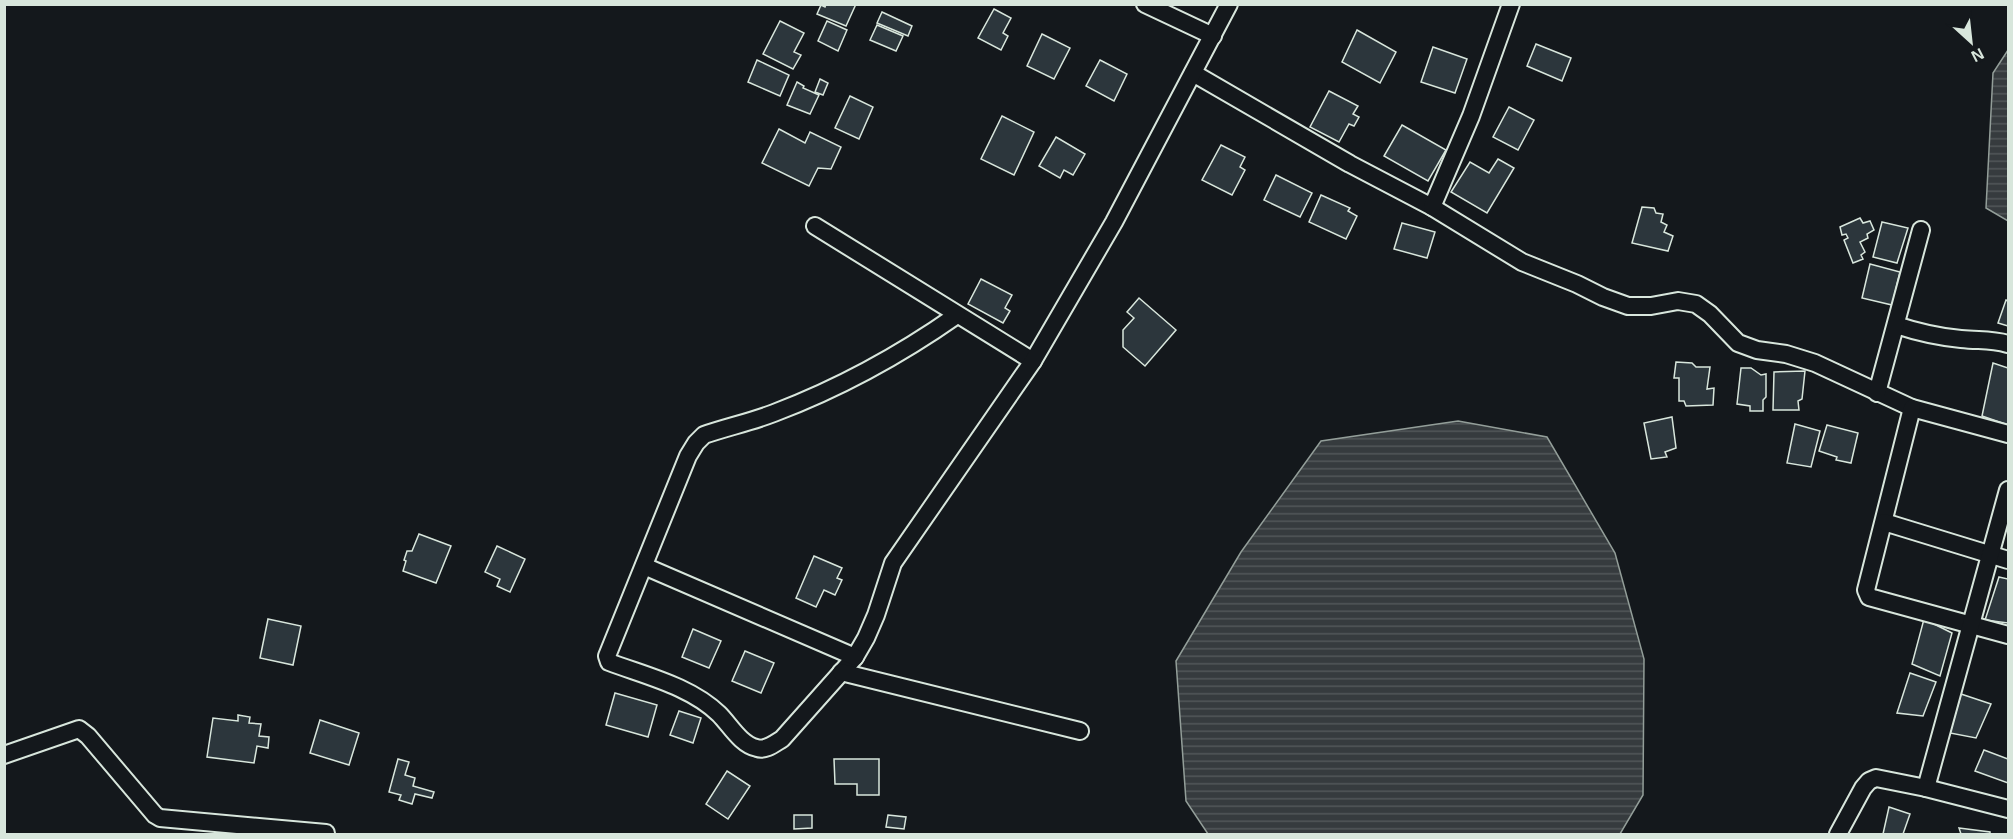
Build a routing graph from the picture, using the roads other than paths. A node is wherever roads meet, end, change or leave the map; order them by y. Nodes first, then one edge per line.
1 (1145, 4) edge
2 (1229, 4) edge
3 (1511, 4) edge
4 (1213, 36) junction
5 (1193, 73) junction
6 (1432, 207) junction
7 (815, 226) dead end
8 (1921, 230) dead end
9 (957, 315) junction
10 (1896, 325) junction
11 (2008, 344) edge
12 (1033, 361) junction
13 (1877, 393) junction
14 (1912, 408) junction
15 (2008, 434) edge
16 (2008, 490) edge
17 (1884, 522) junction
18 (1991, 555) junction
19 (2008, 560) edge
20 (644, 566) junction
21 (1971, 625) junction
22 (2008, 635) edge
23 (855, 657) junction
24 (842, 672) junction
25 (1080, 731) dead end
26 (4, 755) edge
27 (1926, 788) junction
28 (2008, 809) edge
29 (326, 833) edge
30 (1838, 834) edge

1 - 4 street
2 - 4 street
3 - 6 street
4 - 5 street
5 - 6 street
5 - 12 street
6 - 13 street
7 - 9 street
8 - 10 street
9 - 12 street
9 - 20 street
10 - 11 street
10 - 13 street
12 - 23 street
13 - 14 street
14 - 15 street
14 - 17 street
16 - 18 street
17 - 18 street
17 - 21 street
18 - 19 street
18 - 21 street
20 - 23 street
20 - 24 street
21 - 22 street
21 - 27 street
23 - 24 street
24 - 25 street
26 - 29 street
27 - 28 street
27 - 30 street

